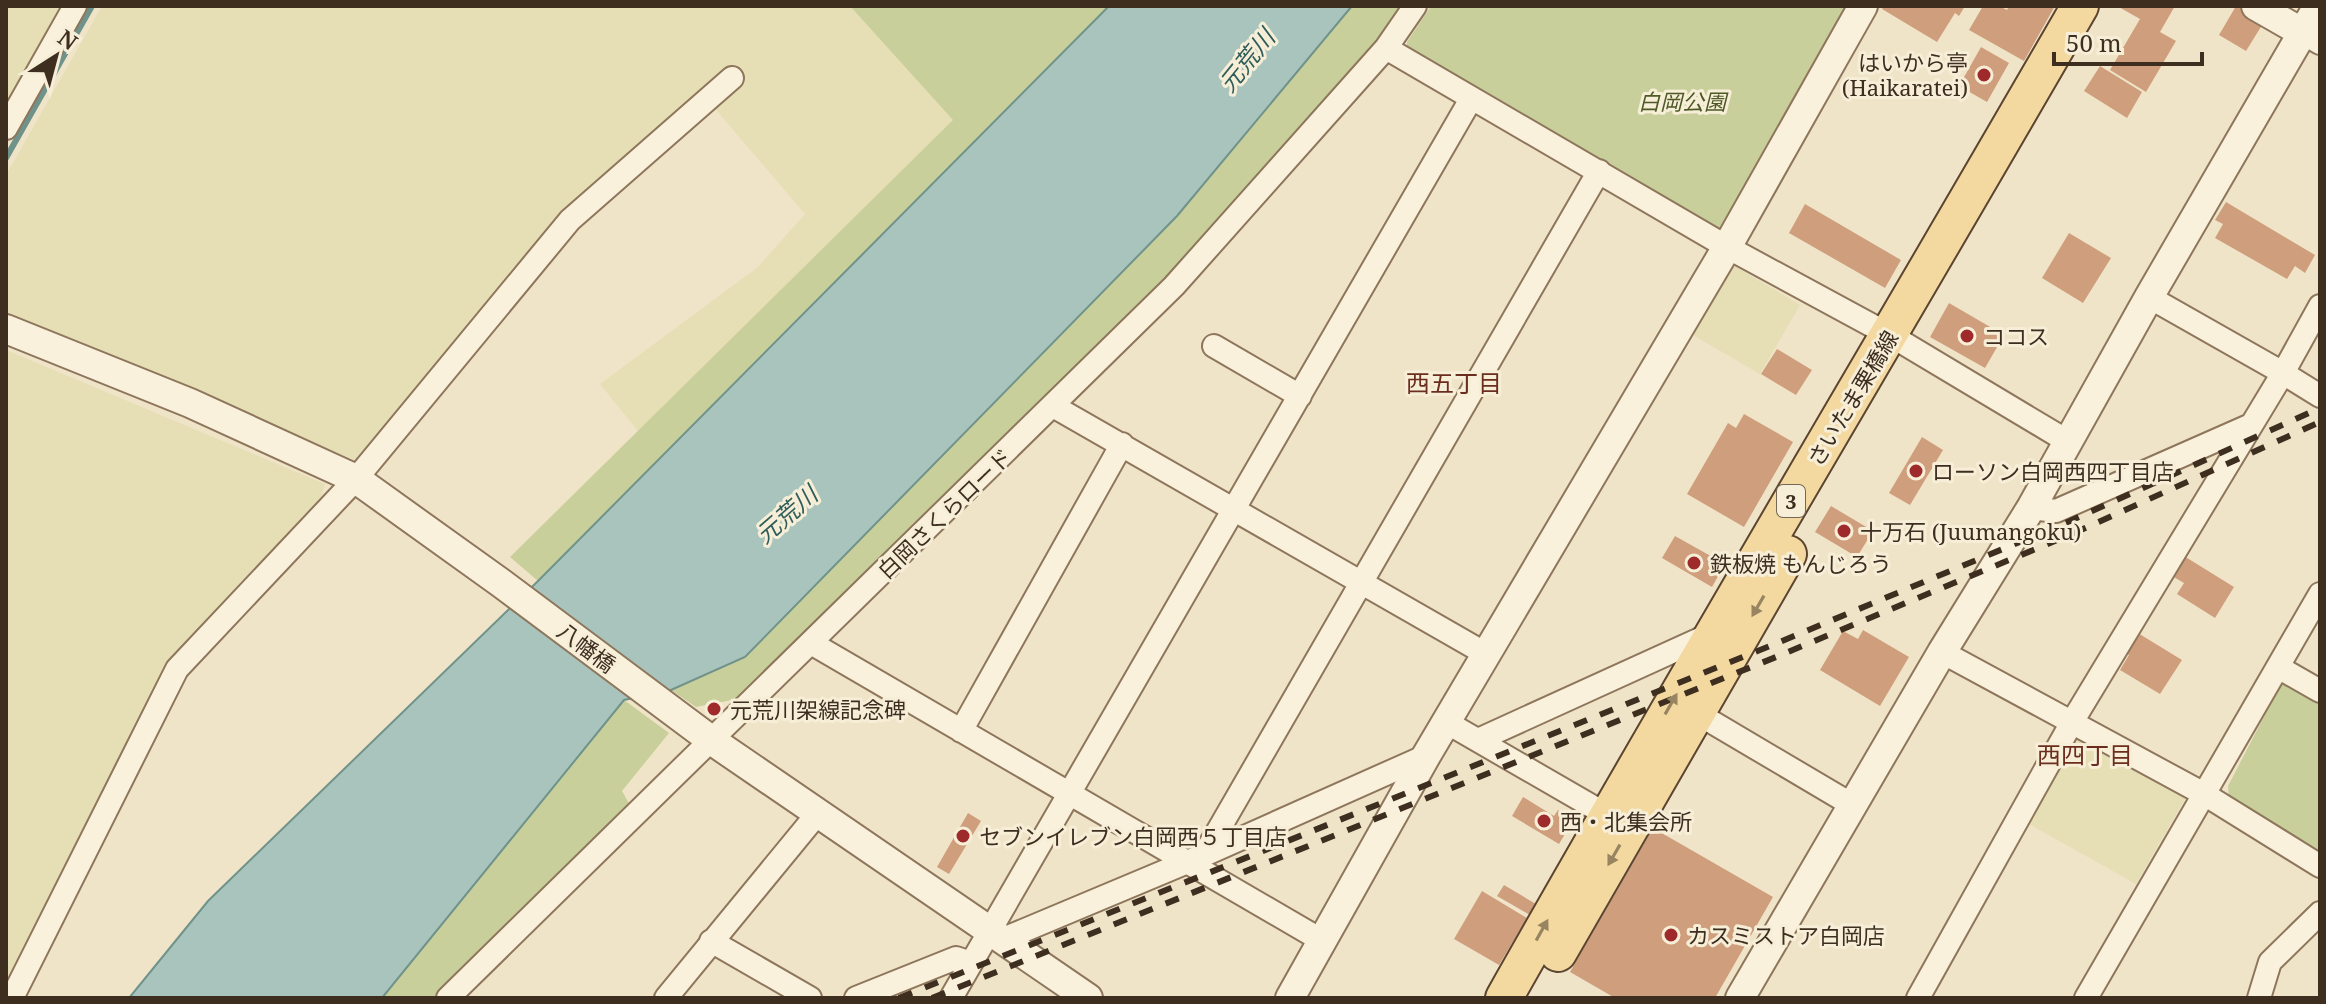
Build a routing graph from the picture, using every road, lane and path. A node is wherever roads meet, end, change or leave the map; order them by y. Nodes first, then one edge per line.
1 (75, 6) edge
2 (1415, 6) edge
3 (1863, 6) edge
4 (2080, 6) edge
5 (2107, 6) edge
6 (2256, 6) edge
7 (2318, 6) edge
8 (2311, 38) edge
9 (1386, 48) junction
10 (732, 78) dead end
11 (1471, 99) junction
12 (6, 128) edge
13 (1599, 171) junction
14 (1727, 247) junction
15 (2149, 297) junction
16 (2320, 306) edge
17 (6, 329) edge
18 (1900, 341) junction
19 (1214, 346) dead end
20 (2283, 373) junction
21 (2319, 395) edge
22 (1300, 396) junction
23 (1053, 406) junction
24 (2251, 425) junction
25 (2067, 441) junction
26 (1122, 444) junction
27 (356, 479) junction
28 (2031, 508) junction
29 (1235, 509) junction
30 (1363, 584) junction
31 (2320, 594) edge
32 (1711, 634) junction
33 (811, 643) junction
34 (1942, 652) junction
35 (1486, 654) junction
36 (2278, 667) junction
37 (2320, 691) edge
38 (1695, 712) junction
39 (1446, 722) junction
40 (2072, 722) junction
41 (961, 731) junction
42 (711, 740) junction
43 (1478, 740) junction
44 (1426, 756) junction
45 (2204, 794) junction
46 (1070, 796) junction
47 (1854, 806) junction
48 (818, 813) junction
49 (1607, 815) junction
50 (1194, 859) junction
51 (2320, 866) edge
52 (2320, 913) edge
53 (999, 936) junction
54 (1321, 940) junction
55 (711, 941) junction
56 (971, 963) junction
57 (785, 992) edge
58 (1745, 996) edge
59 (12, 998) edge
60 (448, 998) edge
61 (666, 998) edge
62 (810, 998) edge
63 (856, 998) edge
64 (951, 998) edge
65 (1088, 998) edge
66 (1290, 998) edge
67 (1504, 998) edge
68 (1532, 998) edge
69 (1918, 998) edge
70 (2086, 998) edge
71 (2259, 998) edge

1 - 12 street
2 - 9 street, 白岡さくらロード
3 - 14 street
4 - 18 main road, さいたま栗橋線 / 3
5 - 18 main road, さいたま栗橋線 / 3
6 - 8 street
7 - 8 street
8 - 15 street
9 - 11 street
9 - 23 street, 白岡さくらロード
10 - 27 street
11 - 13 street
11 - 22 street
13 - 14 street
13 - 30 street
14 - 18 street
14 - 35 street
15 - 20 street
15 - 25 street
16 - 20 street
17 - 27 street, 八幡橋
18 - 25 street
18 - 32 main road, さいたま栗橋線 / 3
18 -> 38 main road, さいたま栗橋線 / 3
19 - 22 street
20 - 21 street
20 - 24 street
22 - 29 street
23 - 26 street
23 - 33 street, 白岡さくらロード
24 - 28 street
24 - 40 street
25 - 28 street
26 - 29 street
26 - 41 street
27 - 42 street, 八幡橋
27 - 59 street
28 - 34 street
29 - 30 street
29 - 46 street
30 - 35 street
30 - 50 street
31 - 36 street
32 - 43 street
49 -> 32 main road, さいたま栗橋線 / 3
33 - 41 street
33 - 42 street, 白岡さくらロード
34 - 40 street
34 - 47 street
35 - 39 street
36 - 37 street
36 - 45 street
38 - 47 street
38 -> 68 main road, さいたま栗橋線 / 3
39 - 43 street
39 - 44 street
40 - 45 street
40 - 69 street
41 - 46 street
42 - 48 street, 八幡橋
42 - 60 street, 白岡さくらロード
43 - 49 street
44 - 50 street
44 - 54 street
45 - 51 street
45 - 70 street
46 - 50 street
46 - 53 street
47 - 58 street
48 - 53 street, 八幡橋
48 - 55 street
67 -> 49 main road, さいたま栗橋線 / 3
50 - 53 street
50 - 54 street
52 - 71 street
53 - 56 street
53 - 65 street, 八幡橋
54 - 66 street
55 - 57 street
55 - 61 street
56 - 63 street
56 - 64 street
57 - 62 street

